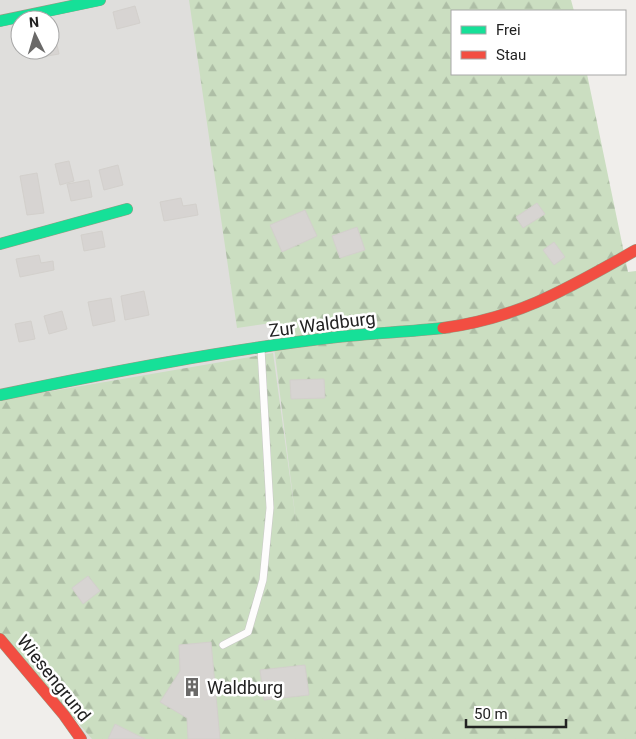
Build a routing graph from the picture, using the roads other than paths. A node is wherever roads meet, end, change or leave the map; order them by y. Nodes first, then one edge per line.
1 (100, 0) edge
2 (0, 21) edge
3 (127, 209) dead end
4 (0, 244) edge
5 (636, 250) edge
6 (261, 349) junction
7 (0, 395) edge
8 (0, 639) edge
9 (223, 645) dead end
10 (80, 739) edge

1 - 2 street
3 - 4 street
5 - 6 street, Zur Waldburg
6 - 7 street, Zur Waldburg
6 - 9 lane
8 - 10 street, Wiesengrund

